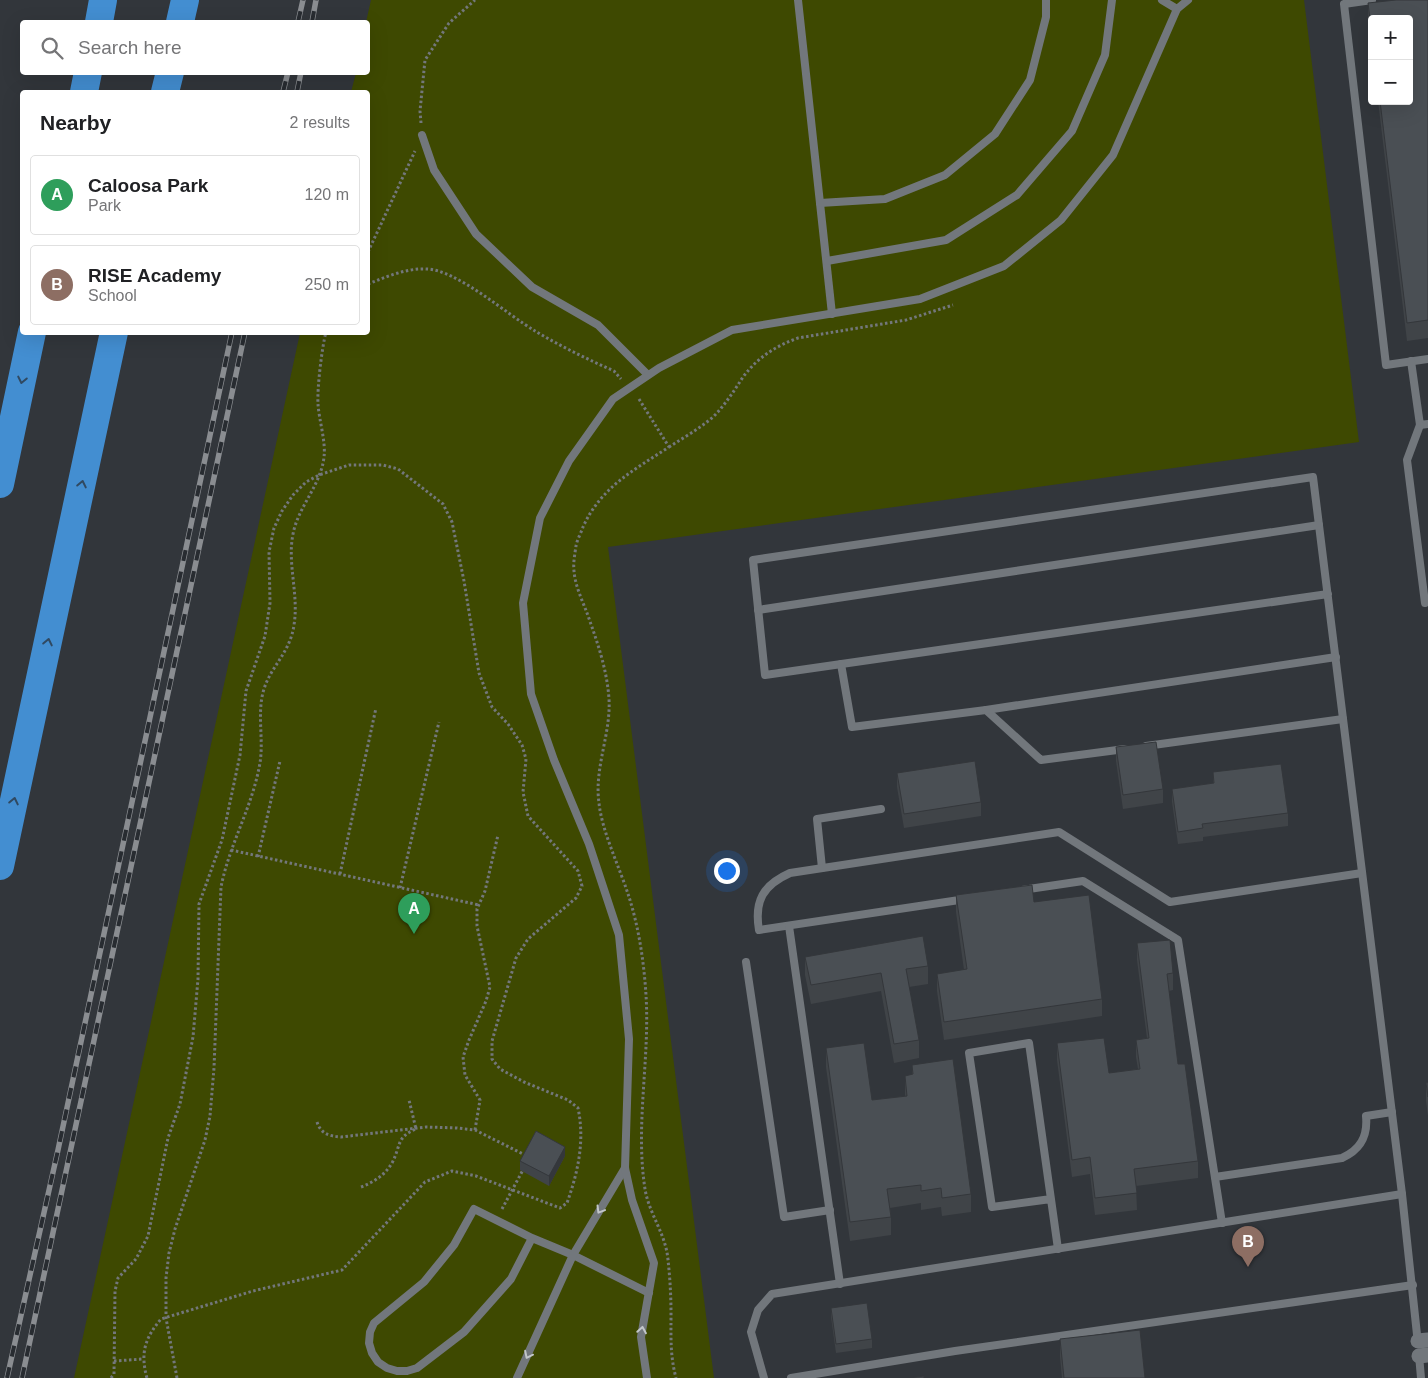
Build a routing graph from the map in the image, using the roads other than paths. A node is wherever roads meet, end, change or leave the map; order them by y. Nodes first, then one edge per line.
1 (103, 0) edge
2 (185, 0) edge
3 (798, 0) edge
4 (1046, 0) edge
5 (1112, 0) edge
6 (1162, 0) edge
7 (1188, 0) edge
8 (1372, 0) edge
9 (1177, 9) junction
10 (99, 20) edge
11 (180, 20) edge
12 (87, 75) edge
13 (169, 75) edge
14 (84, 90) edge
15 (166, 90) edge
16 (422, 135) road end
17 (820, 203) junction
18 (826, 261) junction
19 (832, 314) junction
20 (31, 335) edge
21 (113, 335) edge
22 (1428, 359) edge
23 (1411, 362) junction
24 (648, 375) junction
25 (1424, 425) edge
26 (0, 484) edge
27 (1319, 525) junction
28 (1328, 594) junction
29 (1425, 603) dead end
30 (758, 610) junction
31 (1336, 657) junction
32 (841, 664) junction
33 (986, 710) junction
34 (1343, 719) junction
35 (1138, 747) edge
36 (1129, 748) edge
37 (881, 809) dead end
38 (0, 866) edge
39 (822, 868) junction
40 (1362, 873) junction
41 (1014, 891) edge
42 (975, 897) edge
43 (789, 926) junction
44 (746, 962) dead end
45 (1392, 1112) junction
46 (625, 1168) junction
47 (1215, 1177) junction
48 (1402, 1194) junction
49 (1051, 1199) junction
50 (830, 1210) junction
51 (1222, 1223) junction
52 (532, 1238) junction
53 (1058, 1249) junction
54 (573, 1255) junction
55 (840, 1284) junction
56 (1413, 1285) junction
57 (649, 1293) junction
58 (1423, 1348) edge
59 (809, 1377) edge
60 (517, 1378) edge
61 (647, 1378) edge
62 (764, 1378) edge
63 (791, 1378) edge
64 (1421, 1378) edge

1 - 10 highway
2 - 11 highway
3 - 17 lane
4 - 17 lane
5 - 18 lane
6 - 9 lane
7 - 9 lane
8 - 23 lane
9 - 19 lane
12 - 14 highway
13 - 15 highway
16 - 24 lane
17 - 18 lane
18 - 19 lane
19 - 24 lane
20 -> 26 highway
38 -> 21 highway
22 - 23 lane
23 - 25 lane
24 - 46 lane
25 - 29 lane
27 - 28 lane
27 - 30 lane
27 - 30 lane
28 - 31 lane
28 - 32 lane
30 - 32 lane
31 - 33 lane
31 - 34 lane
32 - 33 lane
33 - 36 lane
34 - 35 lane
34 - 40 lane
37 - 39 lane
39 - 40 lane
39 - 43 lane
40 - 45 lane
41 - 47 lane
42 - 43 lane
43 - 50 lane
44 - 50 lane
45 - 47 lane
45 - 48 lane
46 -> 54 lane
46 - 57 lane
47 - 51 lane
48 - 51 lane
48 - 56 lane
49 - 49 lane
49 - 53 lane
50 - 55 lane
51 - 53 lane
52 - 52 lane
52 - 54 lane
53 - 55 lane
54 - 57 lane
54 -> 60 lane
55 - 62 lane
56 - 58 lane
56 - 59 lane
61 -> 57 lane
58 - 64 lane
59 - 63 lane

